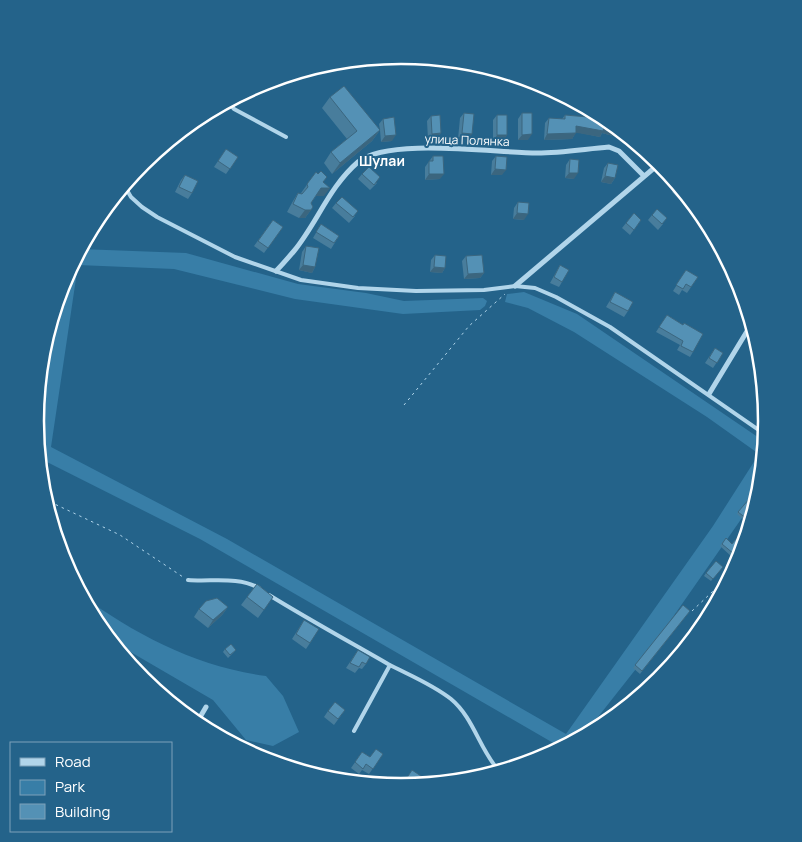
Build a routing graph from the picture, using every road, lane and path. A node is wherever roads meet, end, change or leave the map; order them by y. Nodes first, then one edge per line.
1 (232, 107) edge
2 (286, 137) dead end
3 (654, 168) edge
4 (644, 176) junction
5 (128, 191) edge
6 (276, 271) junction
7 (515, 286) junction
8 (747, 332) edge
9 (709, 394) junction
10 (404, 405) dead end
11 (758, 429) edge
12 (54, 504) edge
13 (188, 580) joint
14 (716, 588) edge
15 (692, 611) edge
16 (390, 665) junction
17 (206, 707) dead end
18 (201, 716) edge
19 (354, 731) dead end
20 (494, 766) edge

1 - 2 lane
3 - 4 street
4 - 6 street, улица Полянка
4 - 7 street
5 - 6 lane
6 - 7 lane
7 - 9 lane
7 - 10 path
8 - 9 street
9 - 11 lane
12 - 13 path
13 - 16 lane
14 - 15 path
16 - 19 lane
16 - 20 lane
17 - 18 street

